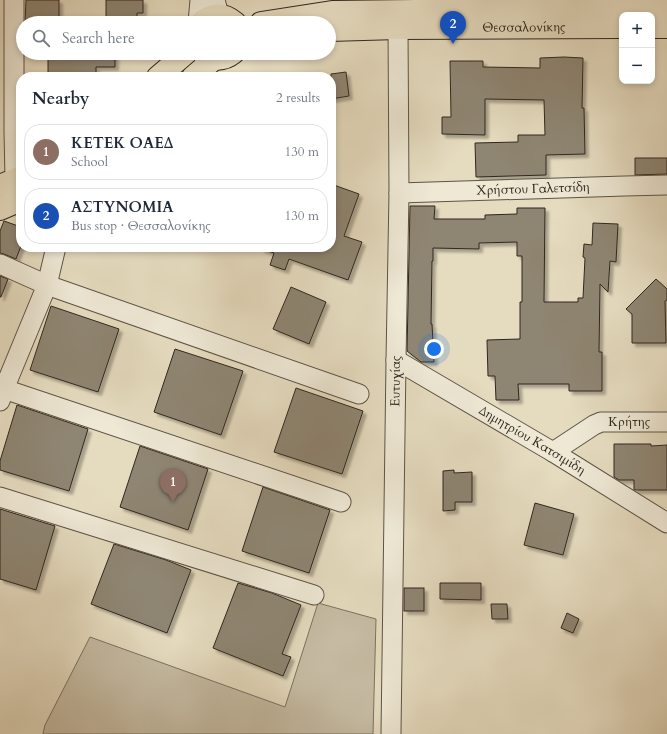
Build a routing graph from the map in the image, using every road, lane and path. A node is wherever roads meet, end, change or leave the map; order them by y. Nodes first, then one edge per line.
1 (14, 0) edge
2 (200, 0) edge
3 (455, 5) edge
4 (667, 8) edge
5 (213, 16) edge
6 (306, 16) edge
7 (619, 27) edge
8 (655, 27) edge
9 (667, 27) edge
10 (398, 28) junction
11 (336, 30) edge
12 (178, 60) edge
13 (212, 60) edge
14 (164, 72) edge
15 (198, 72) edge
16 (667, 185) edge
17 (14, 186) edge
18 (399, 193) junction
19 (0, 209) edge
20 (55, 252) edge
21 (0, 264) edge
22 (47, 285) junction
23 (396, 360) junction
24 (359, 394) dead end
25 (2, 396) edge
26 (667, 422) edge
27 (553, 452) junction
28 (0, 497) edge
29 (341, 502) dead end
30 (667, 523) edge
31 (314, 595) dead end
32 (391, 734) edge

1 - 17 street
2 - 5 street
3 - 4 main road, Θεσσαλονίκης
3 - 6 main road, Θεσσαλονίκης
7 - 10 main road, Θεσσαλονίκης
8 - 9 main road
10 - 11 main road, Θεσσαλονίκης
10 - 18 street, Ευτυχίας
12 - 14 main road
13 - 15 main road
16 - 18 street, Χρήστου Γαλετσίδη
17 - 19 main road
18 - 23 street, Ευτυχίας
20 - 22 street
21 - 22 street
22 - 24 street
22 - 25 street
23 - 27 street, Δημητρίου Κατσιμίδη
23 - 32 street, Ευτυχίας
25 - 29 street
26 - 27 street, Κρήτης
27 - 30 street, Δημητρίου Κατσιμίδη
28 - 31 street

